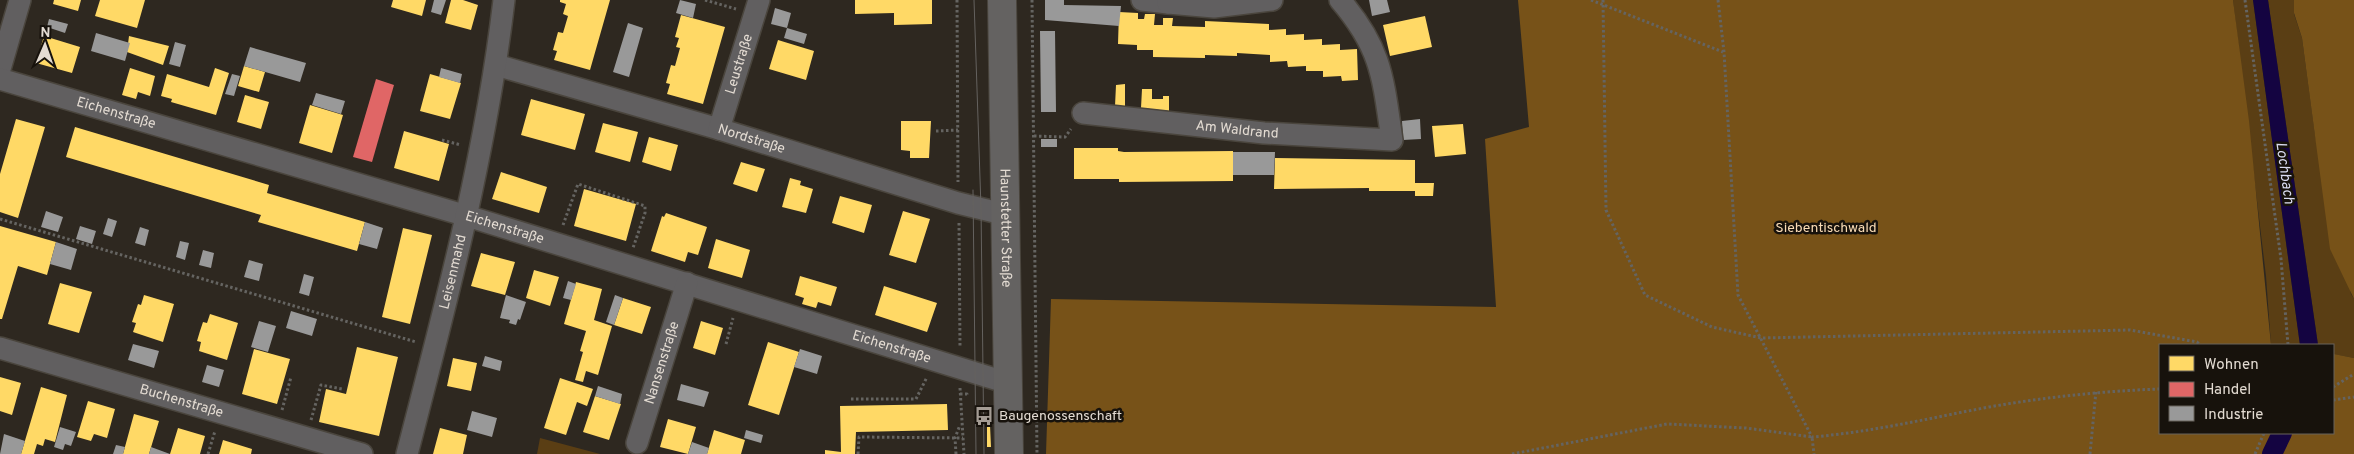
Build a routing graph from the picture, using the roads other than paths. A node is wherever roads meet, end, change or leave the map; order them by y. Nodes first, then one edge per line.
1 (20, 0) edge
2 (504, 0) edge
3 (1002, 0) edge
4 (1142, 0) edge
5 (1272, 0) edge
6 (1340, 0) edge
7 (1168, 1) edge
8 (757, 7) edge
9 (496, 66) junction
10 (0, 69) edge
11 (0, 79) edge
12 (1083, 113) road end
13 (719, 129) junction
14 (1006, 215) junction
15 (467, 216) junction
16 (686, 282) junction
17 (0, 348) edge
18 (1008, 383) junction
19 (636, 443) dead end
20 (362, 454) edge
21 (406, 454) edge
22 (1009, 454) edge

1 - 10 street
2 - 9 street, Leisenmahd
3 - 14 main road, Haunstetter Straße
4 - 7 street
5 - 7 street
6 - 12 street, Am Waldrand
8 - 13 street, Leustraße
9 - 13 street, Nordstraße
9 - 15 street, Leisenmahd
11 - 15 street, Eichenstraße
13 - 14 street, Nordstraße
14 - 18 main road, Haunstetter Straße
15 - 16 street, Eichenstraße
15 - 21 street, Leisenmahd
16 - 18 street, Eichenstraße
16 - 19 street, Nansenstraße
17 - 20 street, Buchenstraße
18 - 22 main road, Haunstetter Straße

